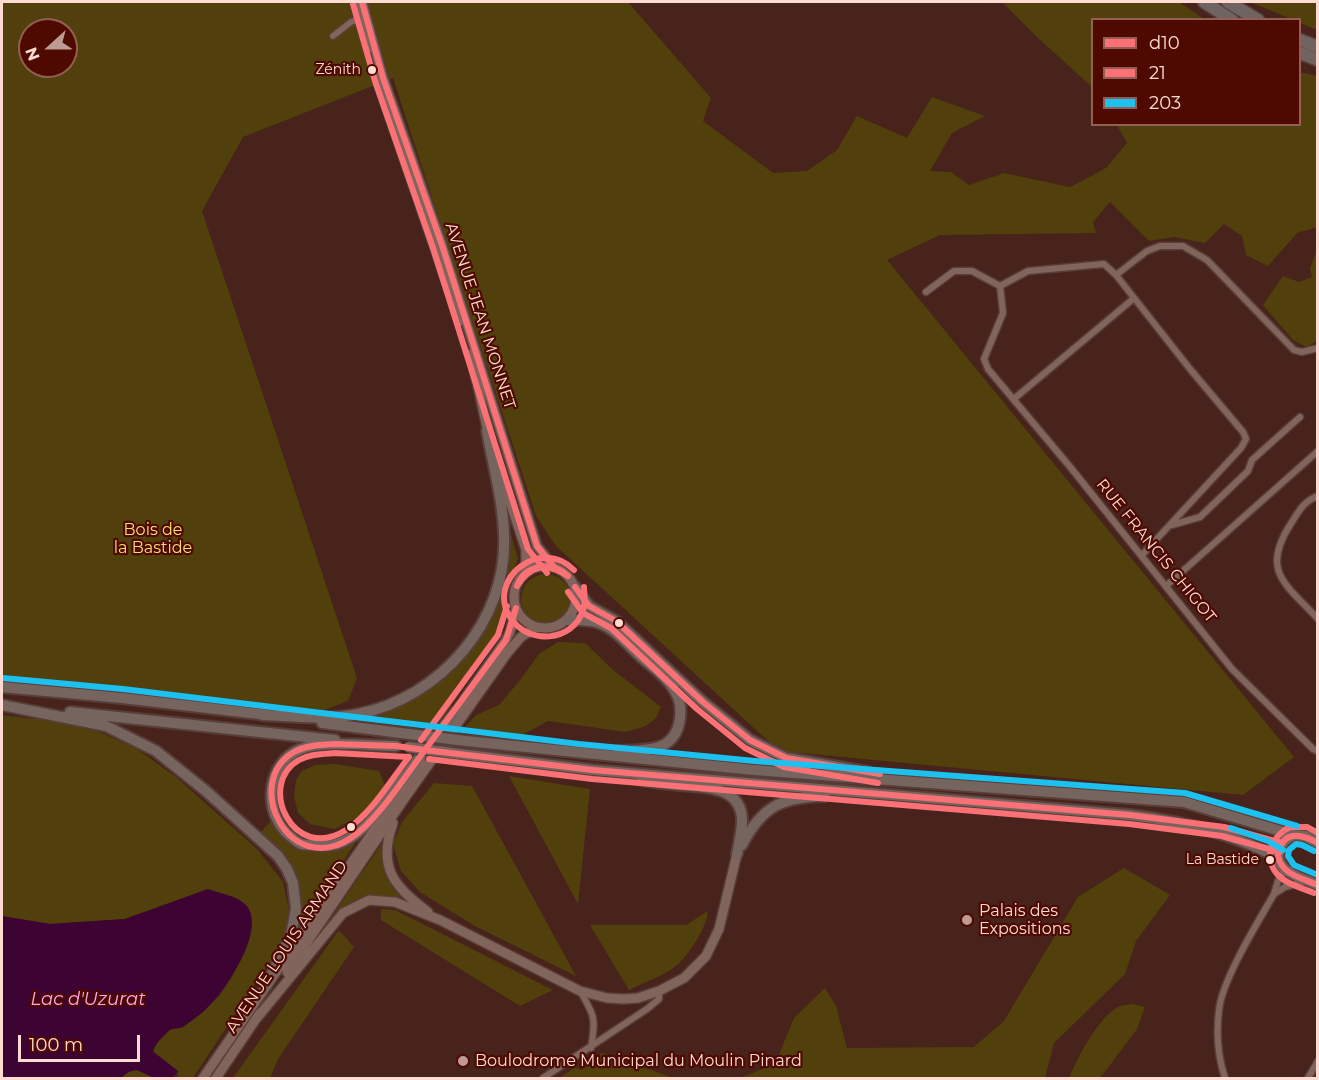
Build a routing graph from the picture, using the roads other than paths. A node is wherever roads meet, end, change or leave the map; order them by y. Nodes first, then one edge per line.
1 (355, 2) edge
2 (362, 2) edge
3 (1204, 2) edge
4 (1228, 2) edge
5 (1229, 18) edge
6 (1255, 18) edge
7 (359, 19) junction
8 (333, 36) dead end
9 (1301, 41) edge
10 (1317, 47) edge
11 (1301, 54) edge
12 (1317, 60) edge
13 (1116, 275) junction
14 (1000, 286) junction
15 (926, 292) dead end
16 (1133, 299) junction
17 (1317, 348) edge
18 (1014, 398) junction
19 (1299, 417) dead end
20 (487, 431) junction
21 (1317, 450) edge
22 (1317, 496) edge
23 (1171, 525) junction
24 (1142, 555) junction
25 (554, 567) junction
26 (526, 572) junction
27 (1167, 586) junction
28 (575, 587) junction
29 (516, 608) junction
30 (1317, 619) edge
31 (567, 620) junction
32 (537, 627) junction
33 (2, 687) edge
34 (2, 705) edge
35 (455, 712) junction
36 (262, 715) junction
37 (402, 747) junction
38 (1317, 751) edge
39 (578, 753) junction
40 (593, 770) junction
41 (930, 783) junction
42 (874, 794) junction
43 (402, 802) junction
44 (1294, 835) junction
45 (1317, 843) edge
46 (737, 854) junction
47 (1278, 858) junction
48 (1285, 870) junction
49 (1313, 883) edge
50 (1274, 894) junction
51 (440, 920) junction
52 (266, 986) junction
53 (659, 991) junction
54 (580, 992) junction
55 (257, 1018) junction
56 (591, 1048) junction
57 (1317, 1061) edge
58 (203, 1078) edge
59 (216, 1078) edge
60 (543, 1078) edge
61 (1226, 1078) edge
62 (1308, 1078) edge

1 - 7 main road, AVENUE JEAN MONNET
2 - 25 main road, AVENUE JEAN MONNET
3 - 5 highway
4 - 6 highway
7 - 8 street
7 - 20 main road, AVENUE JEAN MONNET
9 - 10 highway
11 - 12 highway
13 - 14 street
13 - 16 street
13 - 17 street
14 - 15 street
14 - 18 street, RUE FRANCIS CHIGOT
16 - 18 street
16 - 23 street
18 - 24 street, RUE FRANCIS CHIGOT
19 - 23 street
20 - 26 main road, AVENUE JEAN MONNET
20 - 36 main road
21 - 27 street
22 - 30 street
23 - 24 street
24 - 27 street, RUE FRANCIS CHIGOT
25 - 26 main road
25 - 28 main road
26 - 29 main road
27 - 38 street, RUE FRANCIS CHIGOT
28 - 31 main road
28 - 41 main road
29 - 32 main road
29 - 35 main road, AVENUE LOUIS ARMAND
31 - 32 main road
31 - 39 main road
32 - 43 main road
33 - 36 main road
34 - 37 main road
34 - 52 main road
35 - 37 main road
35 - 52 main road, AVENUE LOUIS ARMAND
36 - 39 main road, bridge
37 - 40 main road, bridge
39 - 41 main road
40 - 42 main road
40 - 46 main road
41 - 44 main road
42 - 46 main road
42 - 47 main road
43 - 51 main road
43 - 55 main road, AVENUE LOUIS ARMAND
44 - 45 main road
44 - 47 main road
46 - 53 main road
47 - 48 main road
48 - 49 main road
48 - 50 street
49 - 50 street
50 - 61 street
51 - 54 main road
51 - 55 main road
52 - 58 main road, AVENUE LOUIS ARMAND
53 - 54 main road
53 - 56 street
54 - 56 street
55 - 59 main road, AVENUE LOUIS ARMAND
56 - 60 street
57 - 62 street

